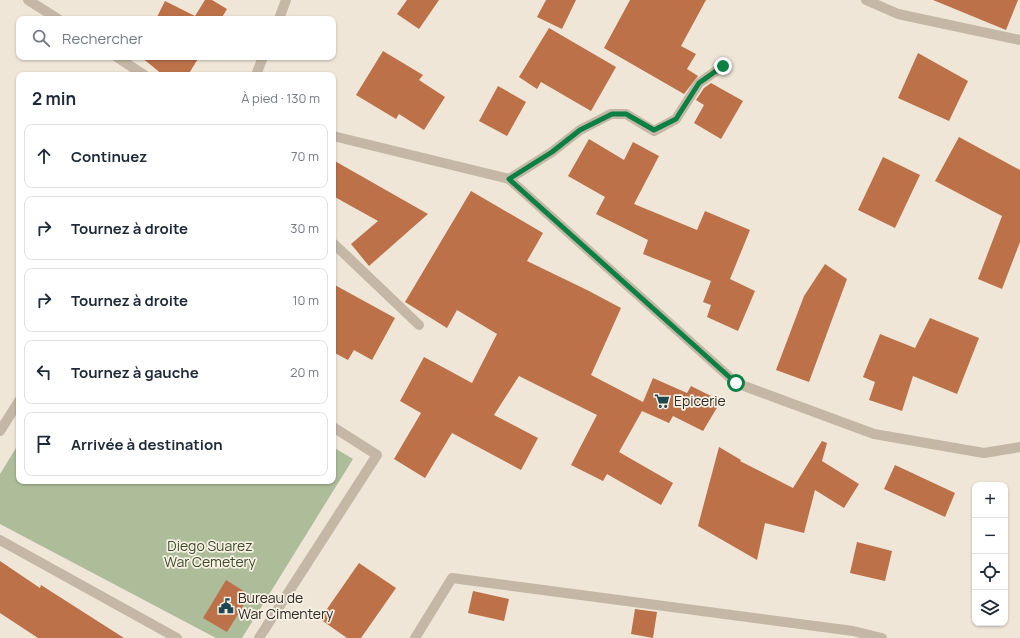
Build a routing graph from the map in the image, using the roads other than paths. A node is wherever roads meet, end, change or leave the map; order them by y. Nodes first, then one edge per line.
1 (28, 0) edge
2 (286, 0) edge
3 (866, 0) edge
4 (53, 16) edge
5 (279, 16) edge
6 (1020, 40) edge
7 (122, 60) edge
8 (262, 60) edge
9 (723, 66) dead end
10 (140, 72) edge
11 (257, 72) edge
12 (336, 137) edge
13 (509, 179) junction
14 (336, 246) edge
15 (419, 325) dead end
16 (16, 406) edge
17 (336, 429) edge
18 (0, 431) edge
19 (1020, 448) edge
20 (0, 540) edge
21 (177, 638) edge
22 (259, 638) edge
23 (415, 638) edge
24 (882, 638) edge

1 - 4 street
2 - 5 street
3 - 6 street
7 - 10 street
8 - 11 street
9 - 13 street
12 - 13 street
13 - 19 street
14 - 15 street
16 - 18 street
17 - 22 street
20 - 21 street
23 - 24 street

